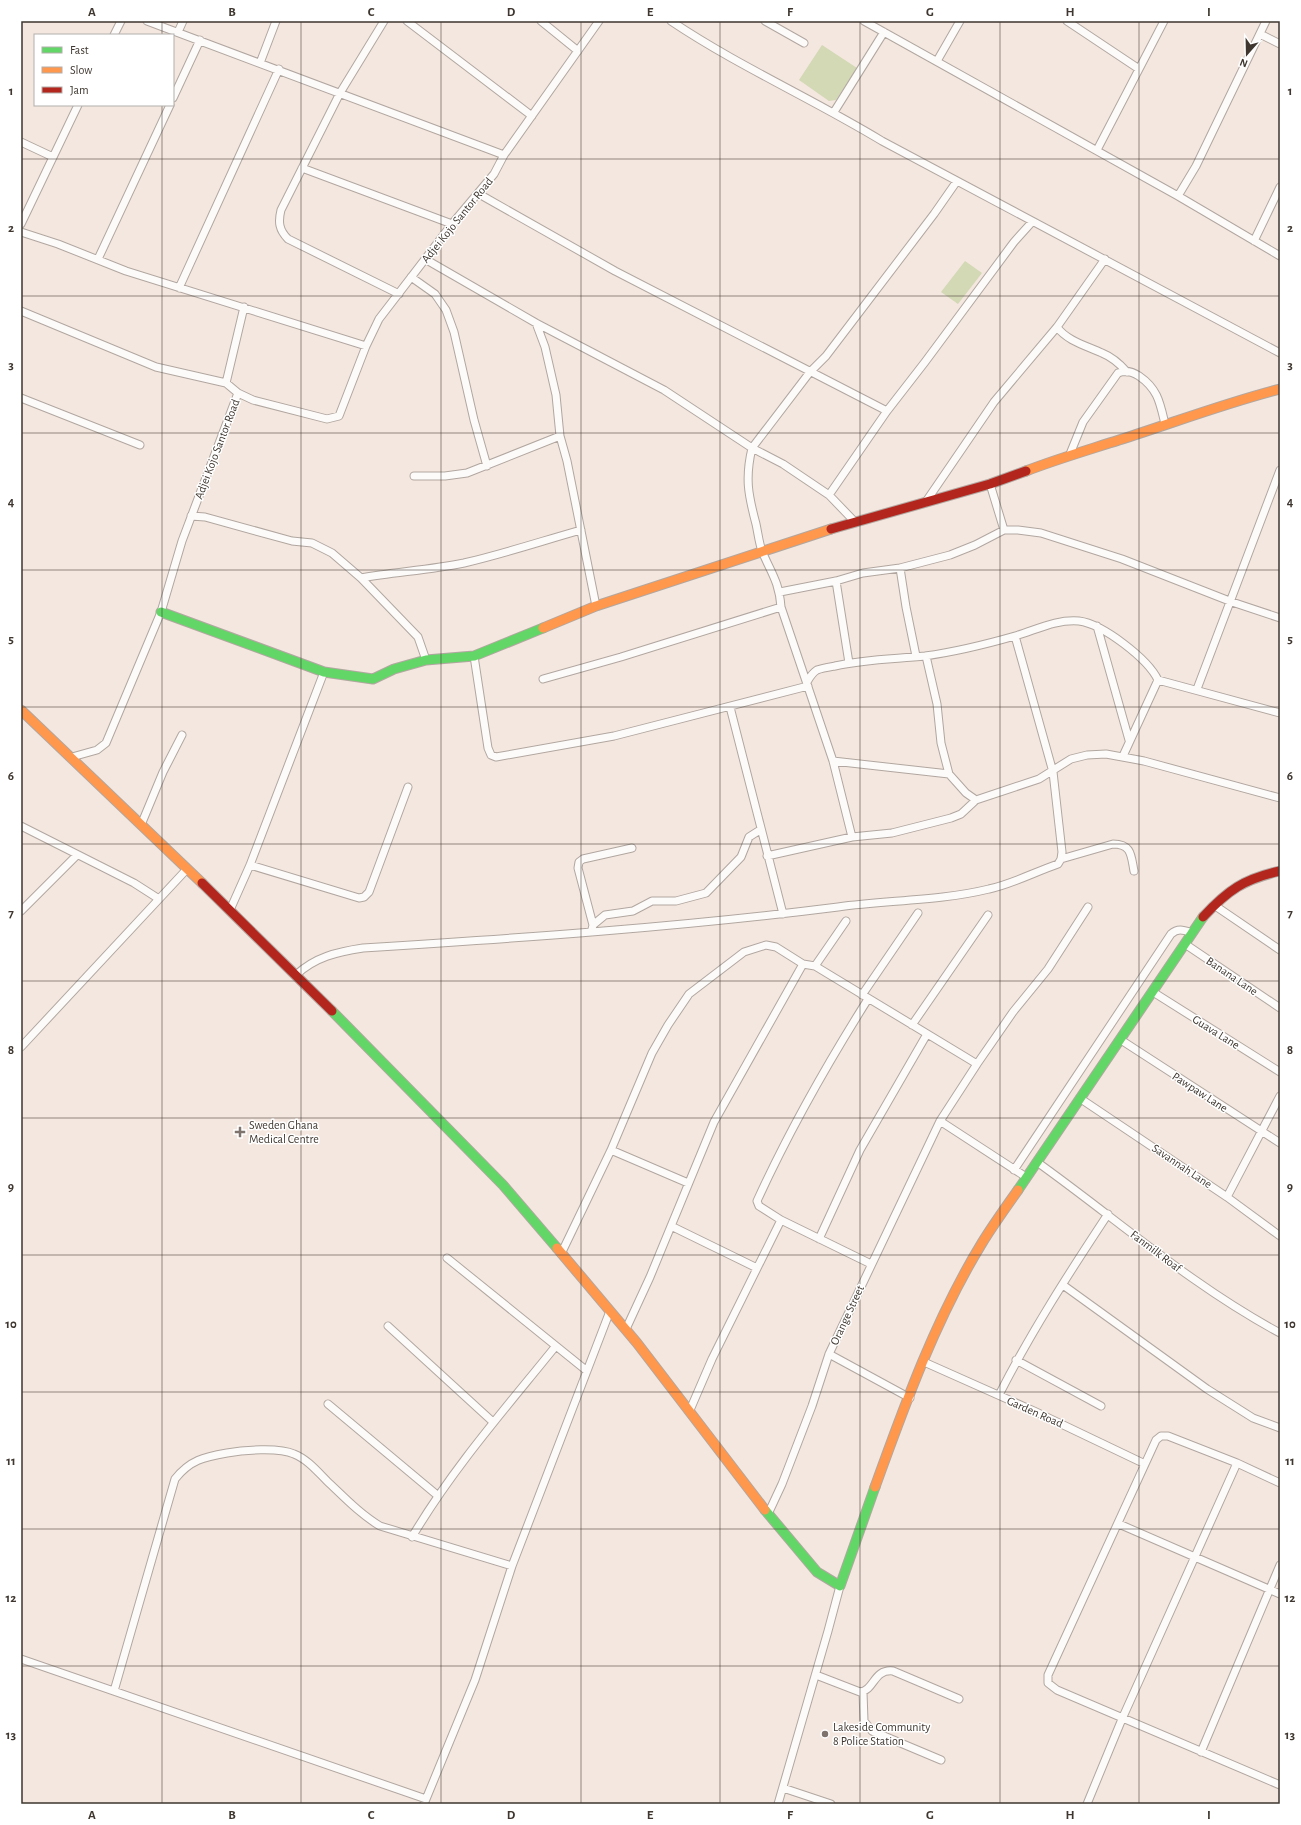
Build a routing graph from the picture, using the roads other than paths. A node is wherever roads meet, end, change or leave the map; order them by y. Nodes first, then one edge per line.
1 (121, 21) edge
2 (147, 21) edge
3 (183, 21) edge
4 (276, 21) edge
5 (407, 21) edge
6 (541, 21) edge
7 (599, 21) edge
8 (671, 21) edge
9 (764, 21) edge
10 (864, 21) edge
11 (960, 21) edge
12 (1067, 21) edge
13 (1164, 21) edge
14 (1266, 21) edge
15 (380, 22) edge
16 (178, 32) junction
17 (884, 32) junction
18 (114, 34) edge
19 (1260, 34) junction
20 (200, 40) junction
21 (804, 43) dead end
22 (1280, 44) edge
23 (578, 51) junction
24 (937, 61) junction
25 (260, 63) junction
26 (279, 69) junction
27 (1139, 69) junction
28 (340, 93) junction
29 (174, 96) edge
30 (78, 106) edge
31 (170, 106) edge
32 (834, 112) junction
33 (532, 116) junction
34 (21, 142) edge
35 (1097, 150) junction
36 (504, 155) junction
37 (53, 157) junction
38 (302, 168) junction
39 (957, 181) junction
40 (1280, 187) edge
41 (479, 194) junction
42 (1178, 196) junction
43 (1032, 222) junction
44 (21, 224) edge
45 (452, 224) junction
46 (21, 232) edge
47 (1254, 240) junction
48 (1280, 256) edge
49 (98, 259) junction
50 (425, 259) junction
51 (1105, 259) junction
52 (411, 278) junction
53 (179, 288) junction
54 (400, 294) junction
55 (244, 307) junction
56 (21, 311) edge
57 (536, 322) junction
58 (1057, 327) junction
59 (366, 346) junction
60 (1280, 353) edge
61 (810, 372) junction
62 (1127, 372) junction
63 (226, 383) junction
64 (1280, 389) edge
65 (238, 393) junction
66 (21, 398) edge
67 (887, 410) junction
68 (1165, 424) junction
69 (560, 436) junction
70 (140, 445) dead end
71 (752, 448) junction
72 (1070, 454) junction
73 (487, 466) junction
74 (1280, 470) edge
75 (414, 476) dead end
76 (990, 484) junction
77 (829, 495) junction
78 (925, 503) junction
79 (191, 516) junction
80 (855, 522) junction
81 (581, 530) junction
82 (1004, 530) junction
83 (762, 551) junction
84 (900, 568) junction
85 (361, 578) junction
86 (836, 581) junction
87 (780, 592) junction
88 (1232, 602) junction
89 (596, 606) junction
90 (781, 606) junction
91 (161, 612) junction
92 (1280, 618) edge
93 (1097, 626) junction
94 (1015, 636) junction
95 (474, 656) junction
96 (916, 656) junction
97 (926, 656) junction
98 (426, 660) junction
99 (849, 663) junction
100 (324, 672) junction
101 (543, 679) dead end
102 (1158, 680) junction
103 (808, 684) junction
104 (1197, 690) junction
105 (730, 707) junction
106 (21, 710) edge
107 (1280, 713) edge
108 (182, 735) dead end
109 (1129, 740) junction
110 (1123, 756) junction
111 (72, 757) junction
112 (833, 761) junction
113 (1053, 772) junction
114 (949, 774) junction
115 (408, 787) dead end
116 (1280, 798) edge
117 (976, 800) junction
118 (21, 826) edge
119 (142, 826) junction
120 (760, 830) junction
121 (852, 837) junction
122 (632, 848) dead end
123 (77, 854) junction
124 (767, 856) junction
125 (1061, 859) junction
126 (250, 865) junction
127 (187, 870) junction
128 (1134, 871) dead end
129 (1280, 871) edge
130 (159, 899) junction
131 (1214, 905) junction
132 (1088, 907) dead end
133 (230, 910) junction
134 (21, 912) edge
135 (918, 913) dead end
136 (783, 914) junction
137 (988, 914) dead end
138 (846, 921) dead end
139 (592, 925) junction
140 (591, 933) junction
141 (1192, 933) junction
142 (1185, 944) junction
143 (1280, 950) edge
144 (803, 964) junction
145 (815, 966) junction
146 (296, 975) junction
147 (1152, 992) junction
148 (865, 997) junction
149 (1280, 1008) edge
150 (912, 1025) junction
151 (928, 1034) junction
152 (1121, 1040) junction
153 (21, 1047) edge
154 (977, 1064) junction
155 (1280, 1072) edge
156 (1280, 1096) edge
157 (1081, 1099) junction
158 (940, 1121) junction
159 (1261, 1131) junction
160 (1280, 1142) edge
161 (611, 1150) junction
162 (1038, 1162) junction
163 (1014, 1170) junction
164 (1026, 1178) junction
165 (688, 1183) junction
166 (1227, 1197) junction
167 (1108, 1214) junction
168 (781, 1220) junction
169 (671, 1226) junction
170 (1280, 1236) edge
171 (819, 1238) junction
172 (561, 1254) junction
173 (447, 1258) dead end
174 (871, 1264) junction
175 (757, 1268) junction
176 (1063, 1285) junction
177 (610, 1311) junction
178 (388, 1326) dead end
179 (626, 1329) junction
180 (1280, 1333) edge
181 (555, 1347) junction
182 (829, 1354) junction
183 (1016, 1360) junction
184 (924, 1362) junction
185 (587, 1372) junction
186 (999, 1395) junction
187 (910, 1398) junction
188 (328, 1404) dead end
189 (1101, 1406) dead end
190 (690, 1410) junction
191 (493, 1422) junction
192 (1280, 1428) edge
193 (1237, 1463) junction
194 (1145, 1464) junction
195 (1280, 1483) edge
196 (437, 1495) junction
197 (768, 1514) junction
198 (1119, 1524) junction
199 (412, 1537) junction
200 (1196, 1558) junction
201 (1280, 1565) edge
202 (512, 1566) junction
203 (840, 1586) junction
204 (1270, 1589) junction
205 (1280, 1594) edge
206 (21, 1659) edge
207 (816, 1676) junction
208 (114, 1691) junction
209 (863, 1692) junction
210 (959, 1699) dead end
211 (1122, 1718) junction
212 (1201, 1752) junction
213 (941, 1760) dead end
214 (1280, 1785) edge
215 (783, 1788) junction
216 (425, 1801) edge
217 (778, 1804) edge
218 (830, 1804) edge
219 (1087, 1804) edge

1 - 18 street
2 - 16 street
3 - 16 street
4 - 25 street
5 - 33 street
6 - 23 street
7 - 23 street, Adjei Kojo Santor Road
8 - 32 street
9 - 21 street
10 - 17 street
11 - 24 street
12 - 27 street
13 - 27 street
14 - 19 street
15 - 28 street
16 - 20 street
17 - 24 street
17 - 32 street
19 - 22 street
19 - 42 street
20 - 25 street
20 - 29 street
23 - 33 street, Adjei Kojo Santor Road
24 - 35 street
25 - 26 street
26 - 28 street
26 - 53 street
27 - 35 street
28 - 36 street
28 - 38 street
30 - 37 street
31 - 49 street
32 - 39 street
33 - 36 street, Adjei Kojo Santor Road
34 - 37 street
35 - 42 street
36 - 41 street, Adjei Kojo Santor Road
37 - 44 street
38 - 45 street
38 - 54 street
39 - 43 street
39 - 61 street
40 - 47 street
41 - 45 street, Adjei Kojo Santor Road
41 - 61 street
42 - 47 street
43 - 51 street
43 - 67 street
45 - 50 street, Adjei Kojo Santor Road
46 - 49 street
47 - 48 street
49 - 53 street
50 - 52 street, Adjei Kojo Santor Road
50 - 57 street
51 - 58 street
51 - 60 street
52 - 54 street, Adjei Kojo Santor Road
52 - 73 street
53 - 55 street
54 - 59 street, Adjei Kojo Santor Road
55 - 59 street
55 - 63 street
56 - 63 street
57 - 69 street
57 - 71 street
58 - 62 street
58 - 78 street
59 - 65 street, Adjei Kojo Santor Road
61 - 67 street
61 - 71 street
62 - 68 street
62 - 72 street
63 - 65 street
64 - 68 street
65 - 79 street, Adjei Kojo Santor Road
66 - 70 street
67 - 77 street
68 - 72 street
69 - 73 street
69 - 81 street
71 - 77 street
71 - 83 street
72 - 76 street
73 - 75 street
74 - 88 street
76 - 78 street
76 - 82 street
77 - 80 street
78 - 80 street
79 - 85 street
79 - 91 street, Adjei Kojo Santor Road
80 - 83 street
81 - 85 street
81 - 89 street
82 - 84 street
82 - 88 street
83 - 87 street
83 - 89 street
84 - 86 street
84 - 96 street
85 - 98 street
86 - 87 street
86 - 99 street
87 - 90 street
88 - 92 street
88 - 104 street
89 - 95 street
90 - 101 street
90 - 103 street
91 - 100 street
91 - 111 street, Adjei Kojo Santor Road
93 - 94 street
93 - 102 street
93 - 109 street
94 - 97 street
94 - 113 street
95 - 98 street
95 - 105 street
96 - 97 street
96 - 99 street
97 - 114 street
98 - 100 street
99 - 103 street
100 - 126 street
102 - 104 street
102 - 109 street
103 - 105 street
103 - 112 street
104 - 107 street
105 - 120 street
106 - 111 street
108 - 119 street
109 - 110 street
110 - 113 street
110 - 116 street
111 - 119 street
112 - 114 street
112 - 121 street
113 - 117 street
113 - 125 street
114 - 117 street
115 - 126 street
117 - 121 street
118 - 123 street
119 - 127 street
120 - 124 street
120 - 139 street
121 - 124 street
122 - 139 street
123 - 130 street
123 - 134 street
124 - 136 street
125 - 128 street
125 - 136 street
126 - 133 street
127 - 130 street
127 - 133 street
129 - 131 street
130 - 153 street
131 - 141 street
131 - 143 street
132 - 154 street, Orange Street
133 - 146 street
135 - 148 street
136 - 140 street
137 - 150 street
138 - 145 street
139 - 140 street
140 - 146 street
141 - 142 street
141 - 163 street
142 - 147 street
142 - 149 street, Banana Lane
144 - 145 street
144 - 161 street
144 - 165 street
145 - 148 street
146 - 172 street
147 - 152 street
147 - 155 street, Guava Lane
148 - 150 street
148 - 168 street
150 - 151 street
151 - 154 street
151 - 171 street
152 - 157 street
152 - 159 street, Pawpaw Lane
154 - 158 street, Orange Street
156 - 159 street
157 - 162 street
157 - 166 street, Savannah Lane
158 - 163 street
158 - 174 street, Orange Street
159 - 160 street, Pawpaw Lane
159 - 166 street
161 - 165 street
161 - 172 street
162 - 164 street
162 - 167 street, Fanmilk Roaf
163 - 164 street
164 - 184 street
165 - 169 street
166 - 170 street, Savannah Lane
167 - 176 street
167 - 180 street, Fanmilk Roaf
168 - 171 street
168 - 175 street
169 - 175 street
169 - 179 street
171 - 174 street
172 - 177 street
173 - 181 street
174 - 182 street, Orange Street
175 - 190 street
176 - 183 street
176 - 192 street
177 - 179 street
177 - 185 street
178 - 191 street
179 - 190 street
181 - 185 street
181 - 191 street
182 - 187 street
182 - 197 street, Orange Street
183 - 186 street
183 - 189 street
184 - 186 street, Garden Road
184 - 187 street
185 - 202 street
186 - 194 street, Garden Road
187 - 203 street
188 - 196 street
190 - 197 street
191 - 196 street
193 - 194 street
193 - 195 street
193 - 200 street
194 - 198 street
196 - 199 street
197 - 203 street
198 - 200 street
198 - 211 street
199 - 202 street
199 - 208 street
200 - 204 street
200 - 211 street
201 - 204 street
202 - 216 street
203 - 207 street
204 - 205 street
204 - 212 street
206 - 208 street
207 - 209 street
207 - 215 street
208 - 216 street
209 - 210 street
209 - 213 street
211 - 212 street
211 - 219 street
212 - 214 street
215 - 217 street
215 - 218 street

